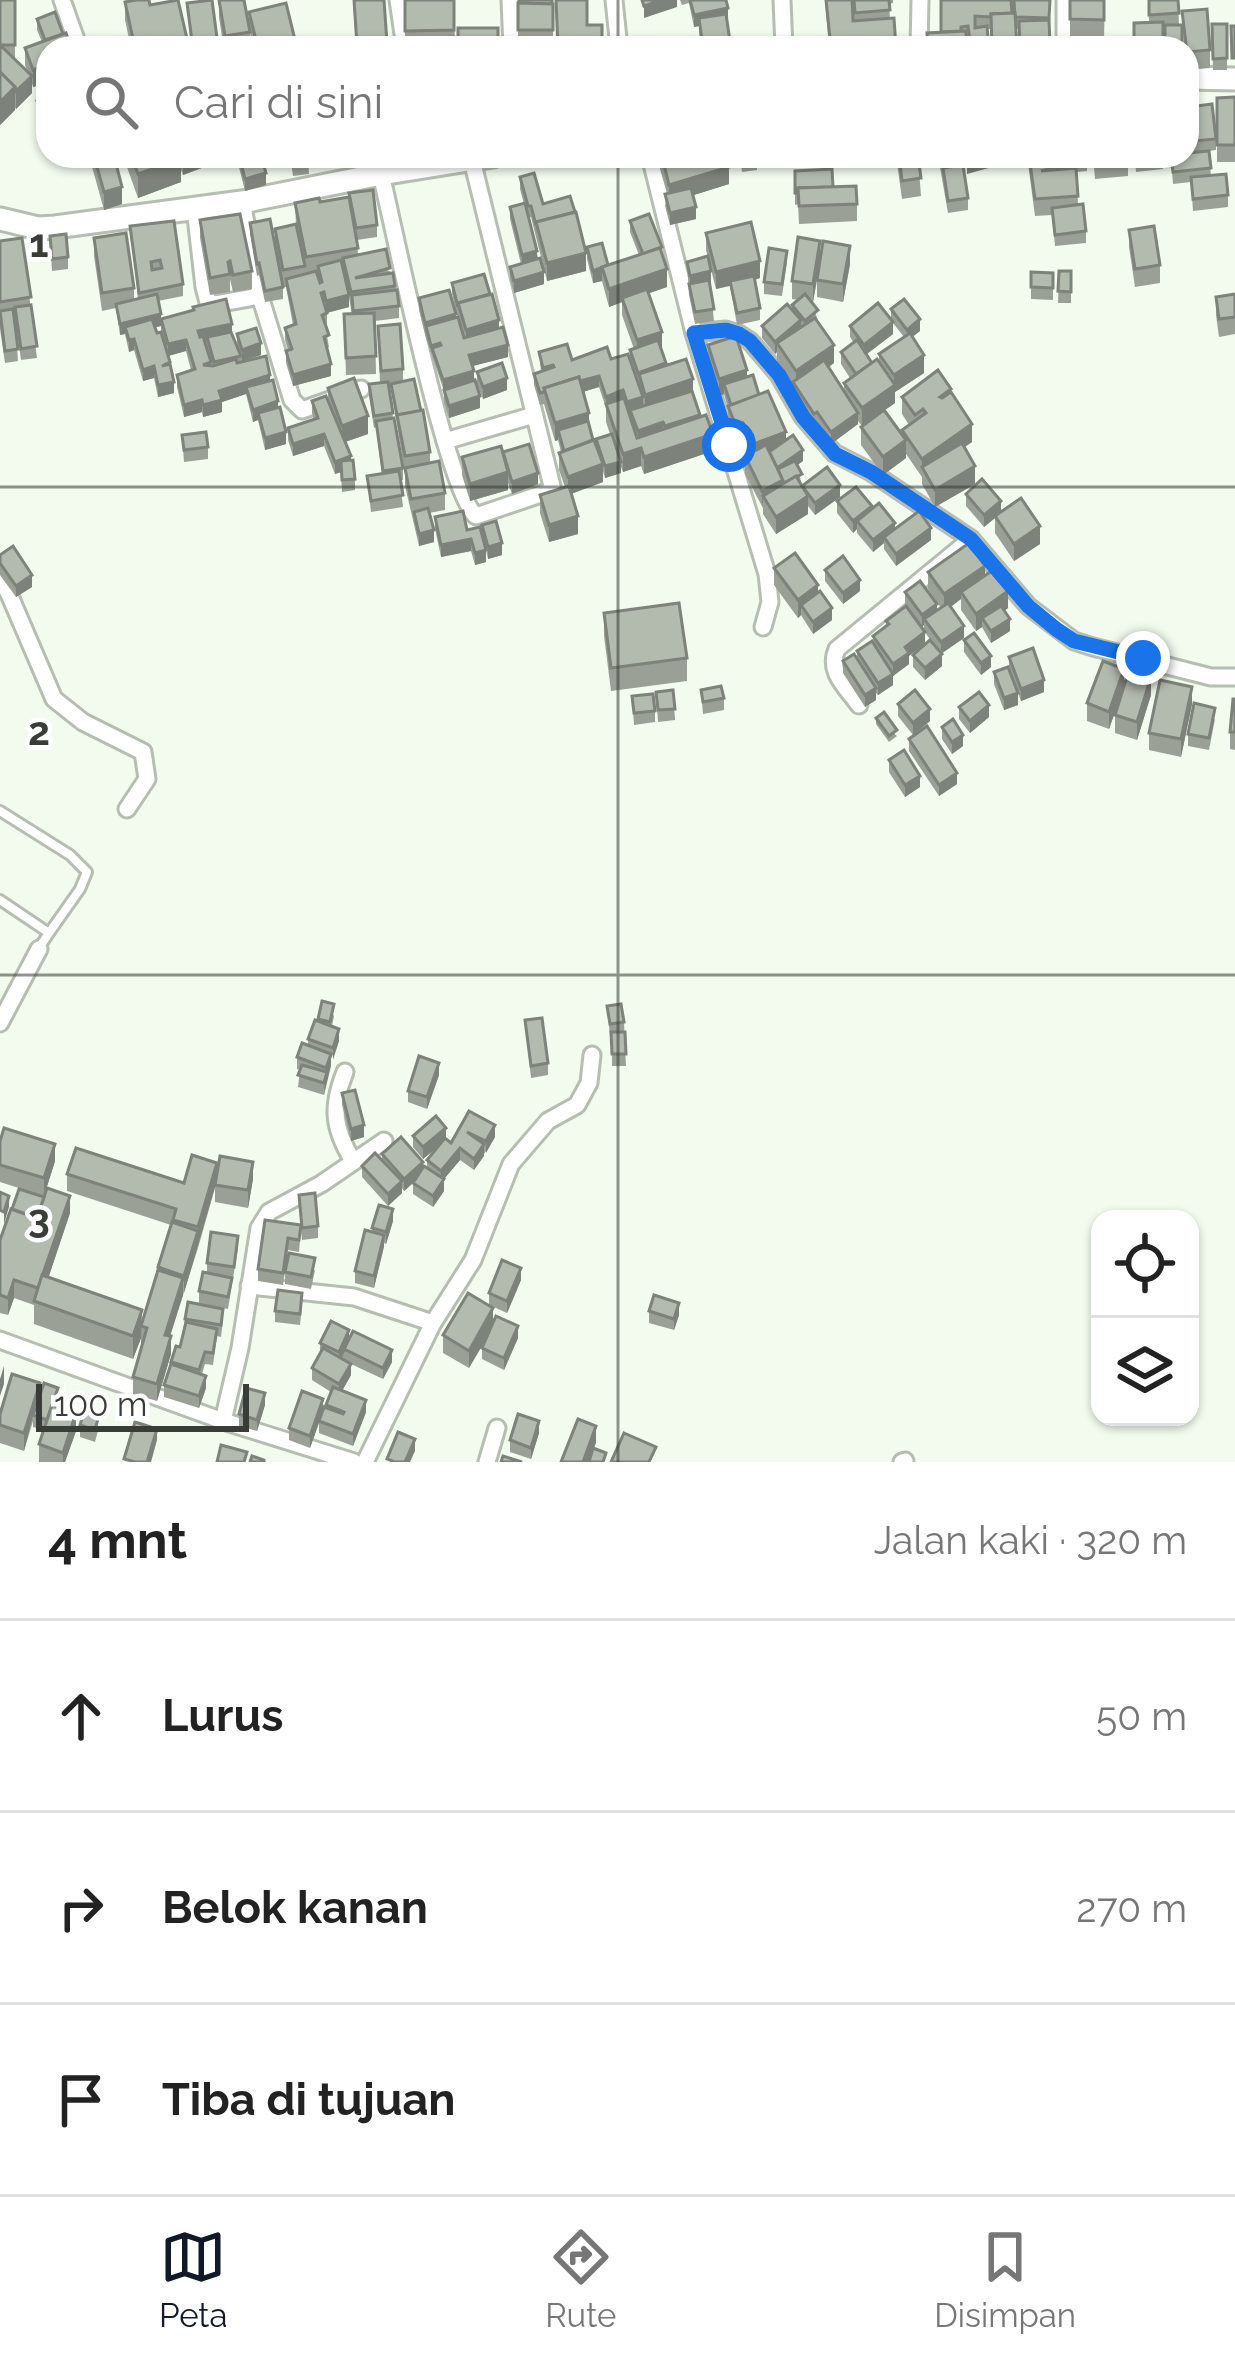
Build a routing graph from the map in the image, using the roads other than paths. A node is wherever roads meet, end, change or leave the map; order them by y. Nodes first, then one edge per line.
1 (62, 0) edge
2 (398, 0) edge
3 (510, 0) edge
4 (614, 0) edge
5 (782, 0) edge
6 (920, 0) edge
7 (1065, 0) edge
8 (75, 36) edge
9 (403, 36) edge
10 (512, 36) edge
11 (618, 36) edge
12 (784, 36) edge
13 (920, 36) edge
14 (1066, 36) edge
15 (1199, 78) edge
16 (1235, 79) edge
17 (402, 168) edge
18 (484, 168) edge
19 (653, 168) edge
20 (381, 174) junction
21 (242, 202) junction
22 (195, 208) junction
23 (0, 218) edge
24 (260, 296) junction
25 (694, 333) junction
26 (361, 388) edge
27 (534, 415) junction
28 (445, 441) junction
29 (971, 539) junction
30 (0, 579) edge
31 (763, 627) dead end
32 (1235, 677) edge
33 (859, 705) dead end
34 (127, 809) dead end
35 (0, 811) edge
36 (0, 900) edge
37 (49, 933) junction
38 (39, 949) joint
39 (0, 1023) edge
40 (592, 1055) dead end
41 (345, 1072) dead end
42 (384, 1141) dead end
43 (352, 1161) junction
44 (249, 1286) junction
45 (433, 1323) junction
46 (0, 1340) edge
47 (223, 1421) junction
48 (497, 1428) dead end
49 (354, 1462) edge
50 (365, 1462) edge
51 (487, 1462) edge

1 - 8 street
2 - 9 street
3 - 10 street
4 - 11 street
5 - 12 street
6 - 13 street
7 - 14 street
15 - 16 street
17 - 20 street
18 - 27 street
19 - 25 street
20 - 21 street
20 - 28 street
21 - 22 street
21 - 24 street
22 - 23 street
22 - 24 street
24 - 26 street
25 - 29 street
25 - 31 street
27 - 28 street
27 - 28 street
29 - 32 street
29 - 33 street
30 - 34 street
35 - 37 lane
36 - 37 lane
37 - 38 lane
38 - 39 street
40 - 45 street
41 - 43 street
42 - 43 street
43 - 44 street
44 - 45 street
44 - 47 street
45 - 50 street
46 - 47 street
47 - 49 street
48 - 51 street

